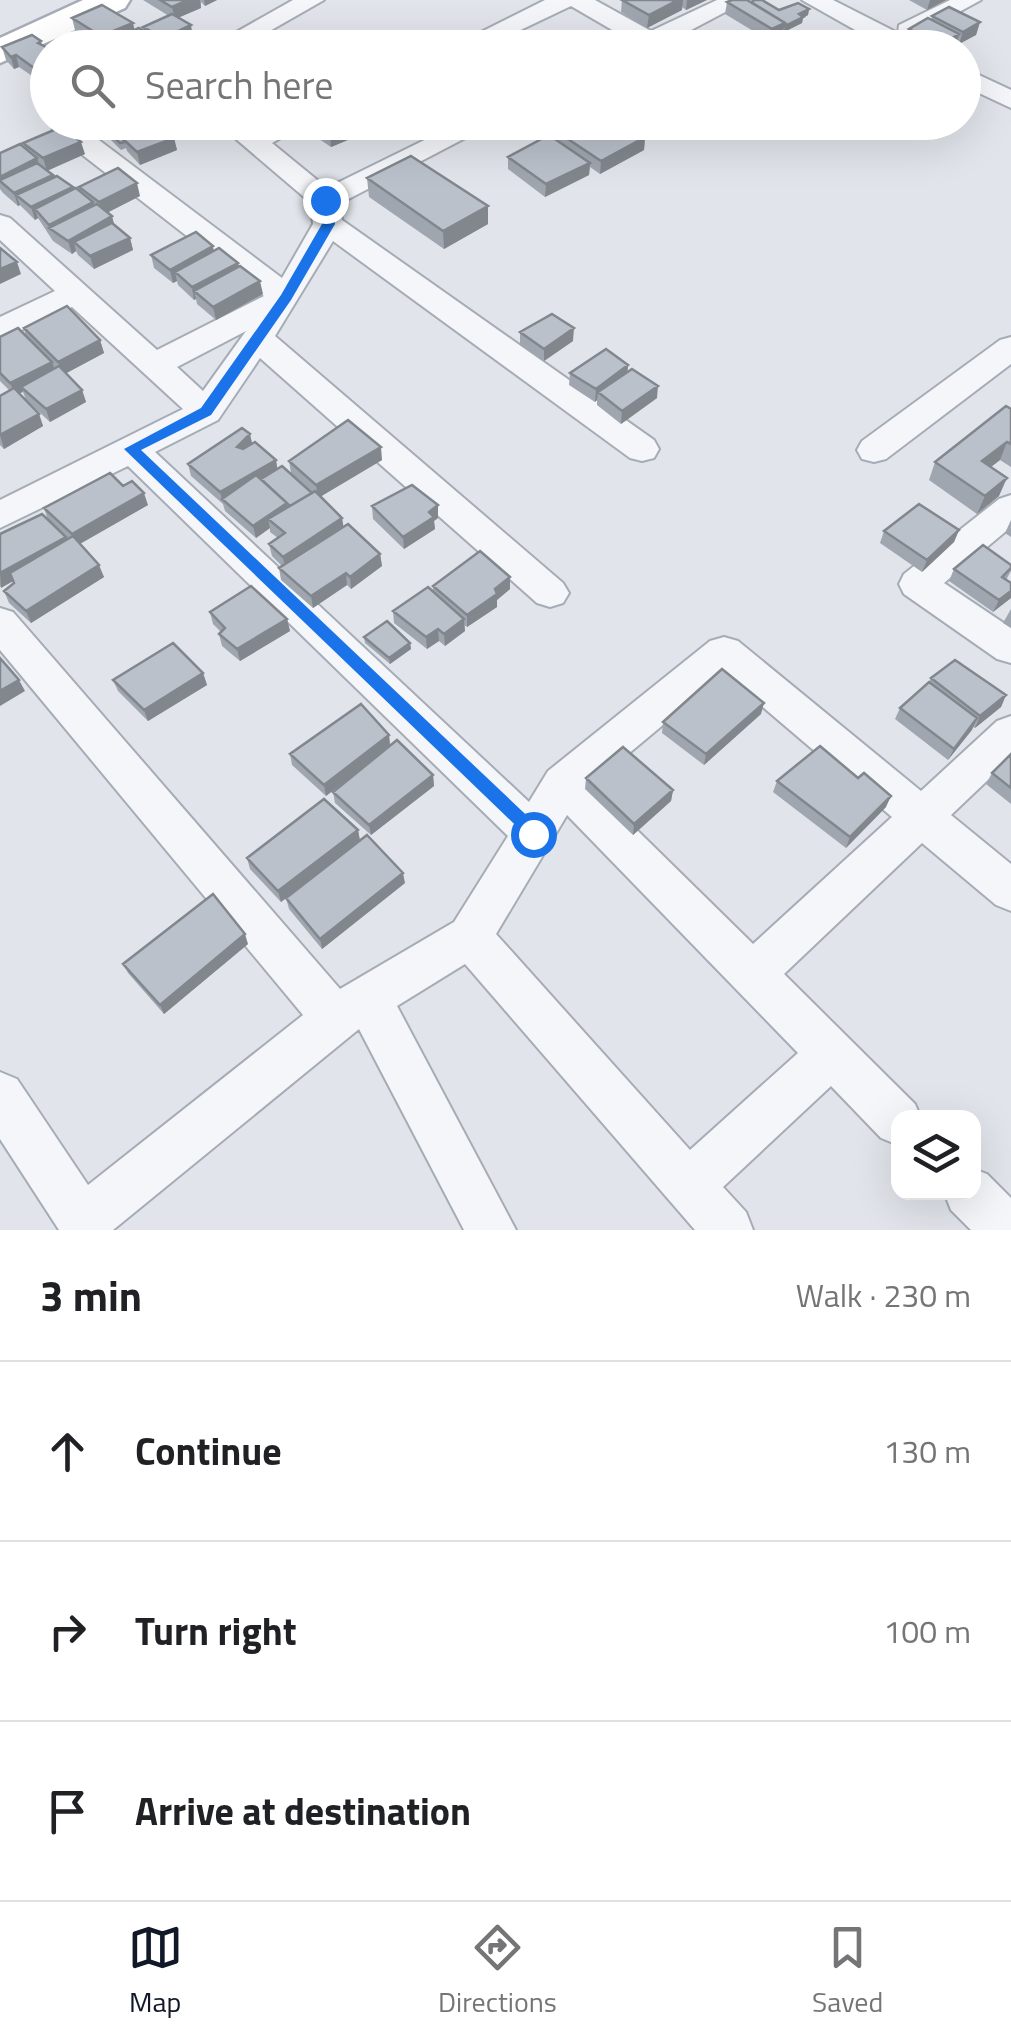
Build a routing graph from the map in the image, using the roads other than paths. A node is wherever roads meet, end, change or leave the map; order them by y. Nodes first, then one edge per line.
1 (112, 0) edge
2 (312, 0) edge
3 (566, 0) edge
4 (577, 0) edge
5 (736, 0) edge
6 (814, 0) edge
7 (968, 0) edge
8 (47, 30) edge
9 (253, 30) edge
10 (500, 30) edge
11 (622, 30) edge
12 (673, 30) edge
13 (873, 30) edge
14 (920, 30) edge
15 (30, 38) edge
16 (0, 52) edge
17 (981, 85) edge
18 (1011, 100) edge
19 (36, 140) edge
20 (87, 140) edge
21 (452, 140) edge
22 (254, 141) edge
23 (32, 142) edge
24 (327, 212) junction
25 (0, 224) edge
26 (76, 293) junction
27 (286, 297) junction
28 (0, 330) edge
29 (258, 338) junction
30 (1011, 348) edge
31 (154, 364) junction
32 (206, 412) junction
33 (131, 449) junction
34 (642, 449) dead end
35 (874, 450) dead end
36 (1011, 508) edge
37 (0, 515) edge
38 (550, 593) dead end
39 (0, 622) edge
40 (1011, 648) edge
41 (1011, 733) edge
42 (563, 784) junction
43 (923, 818) junction
44 (533, 834) junction
45 (1011, 891) edge
46 (470, 937) junction
47 (752, 974) junction
48 (352, 1009) junction
49 (831, 1054) junction
50 (0, 1096) edge
51 (891, 1115) edge
52 (688, 1185) junction
53 (977, 1200) edge
54 (85, 1226) edge
55 (491, 1230) edge
56 (728, 1230) edge
57 (1006, 1230) edge

1 - 8 main road
2 - 9 street
3 - 10 street
4 - 11 street
5 - 12 street
6 - 13 street
7 - 14 street
15 - 16 main road
17 - 18 street
19 - 23 street
20 - 27 street
21 - 24 street
22 - 24 street
24 - 27 street
24 - 34 street
25 - 26 street
26 - 28 street
26 - 31 street
27 - 29 street
27 - 31 street
29 - 32 street
29 - 38 street
30 - 35 street
31 - 32 street
32 - 33 street
33 - 37 street
33 - 44 street
36 - 40 street
39 - 48 street
41 - 43 street
42 - 43 street
42 - 44 street
42 - 47 street
43 - 45 street
43 - 47 street
44 - 46 street
46 - 48 street
46 - 52 street
47 - 49 street
48 - 54 street
48 - 55 street
49 - 51 street
49 - 52 street
50 - 54 street
52 - 56 street
53 - 57 street

